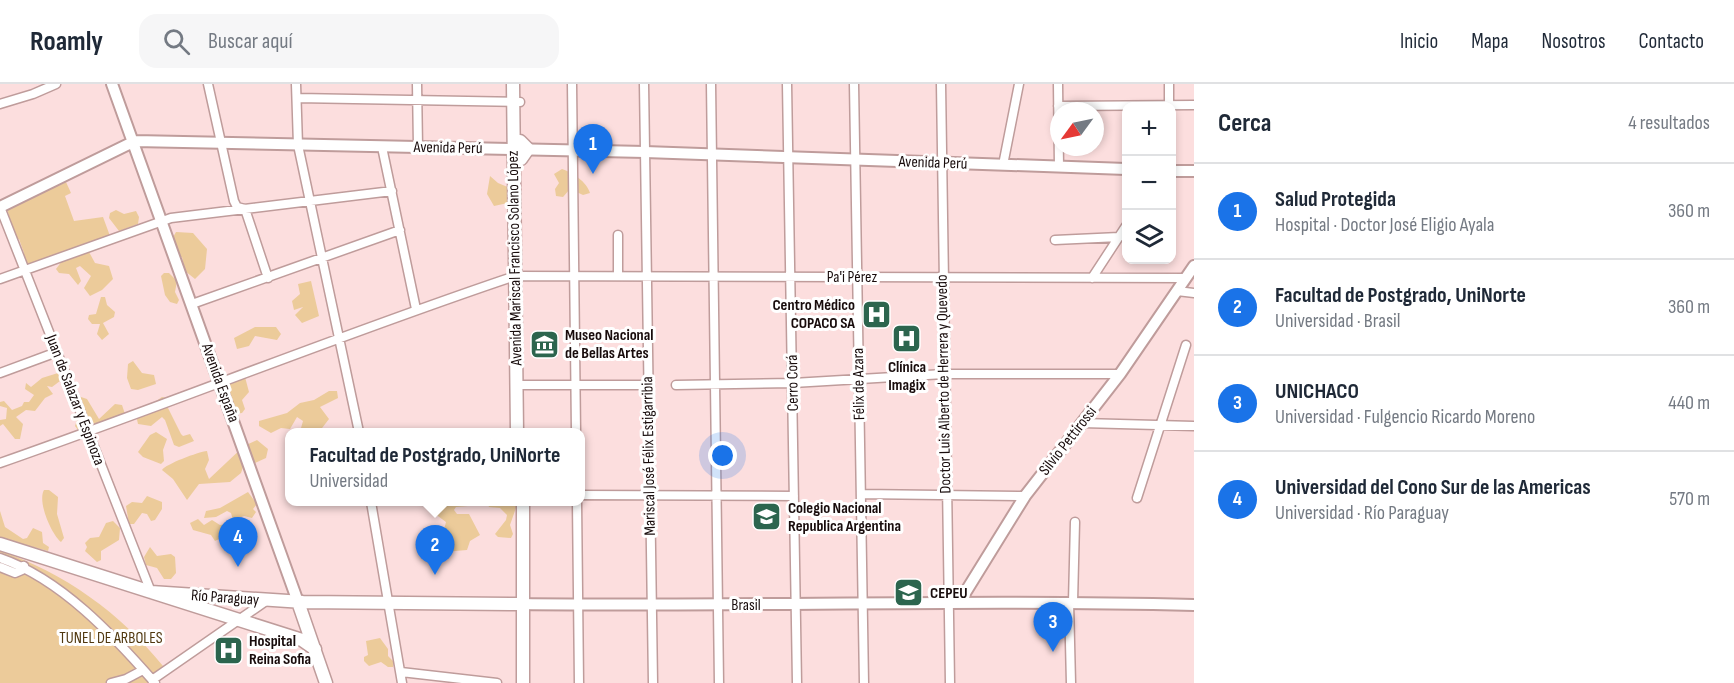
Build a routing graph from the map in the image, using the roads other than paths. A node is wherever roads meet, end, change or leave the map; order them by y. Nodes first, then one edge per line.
1 (56, 84) edge
2 (112, 84) edge
3 (208, 84) edge
4 (296, 84) edge
5 (417, 84) edge
6 (516, 84) edge
7 (572, 84) edge
8 (644, 84) edge
9 (711, 84) edge
10 (787, 84) edge
11 (854, 84) edge
12 (941, 84) edge
13 (1019, 84) edge
14 (1058, 84) edge
15 (1169, 84) edge
16 (297, 98) junction
17 (417, 100) junction
18 (516, 102) junction
19 (1058, 102) edge
20 (1170, 102) edge
21 (0, 104) edge
22 (1194, 105) edge
23 (1104, 106) edge
24 (1122, 106) edge
25 (1176, 106) edge
26 (135, 142) junction
27 (219, 143) junction
28 (298, 145) junction
29 (382, 147) junction
30 (418, 147) junction
31 (517, 150) junction
32 (573, 150) junction
33 (645, 152) junction
34 (712, 155) junction
35 (1059, 156) edge
36 (788, 158) junction
37 (855, 161) junction
38 (942, 164) junction
39 (1003, 165) junction
40 (1059, 167) junction
41 (1122, 169) edge
42 (1176, 171) edge
43 (1194, 171) edge
44 (392, 191) junction
45 (310, 202) junction
46 (1, 208) edge
47 (233, 208) junction
48 (245, 209) junction
49 (162, 220) junction
50 (400, 230) junction
51 (1122, 232) edge
52 (618, 235) dead end
53 (1119, 237) junction
54 (1055, 240) dead end
55 (323, 258) junction
56 (1194, 266) edge
57 (24, 270) junction
58 (518, 276) junction
59 (574, 276) junction
60 (618, 276) junction
61 (647, 276) junction
62 (714, 276) junction
63 (791, 277) junction
64 (857, 277) junction
65 (943, 277) junction
66 (268, 278) junction
67 (1092, 278) junction
68 (1186, 278) junction
69 (0, 279) edge
70 (1177, 291) junction
71 (1194, 293) edge
72 (192, 304) junction
73 (417, 309) junction
74 (340, 340) junction
75 (1186, 345) dead end
76 (57, 352) junction
77 (0, 372) edge
78 (944, 374) junction
79 (1120, 374) junction
80 (859, 378) junction
81 (220, 383) junction
82 (792, 383) junction
83 (648, 385) junction
84 (676, 385) dead end
85 (716, 385) junction
86 (522, 386) junction
87 (575, 386) junction
88 (1082, 423) junction
89 (1161, 425) junction
90 (1194, 426) edge
91 (358, 428) edge
92 (517, 428) edge
93 (523, 428) edge
94 (576, 428) edge
95 (88, 433) junction
96 (0, 463) edge
97 (861, 494) junction
98 (585, 495) edge
99 (650, 495) junction
100 (717, 495) junction
101 (946, 495) junction
102 (794, 496) junction
103 (1025, 496) junction
104 (1137, 498) dead end
105 (373, 506) edge
106 (518, 506) edge
107 (523, 506) edge
108 (577, 506) edge
109 (1075, 522) dead end
110 (0, 544) edge
111 (28, 554) junction
112 (0, 558) edge
113 (24, 566) junction
114 (0, 567) edge
115 (152, 592) junction
116 (266, 601) junction
117 (955, 601) junction
118 (298, 602) junction
119 (863, 602) junction
120 (1071, 602) junction
121 (390, 603) junction
122 (522, 604) junction
123 (578, 604) junction
124 (651, 604) junction
125 (718, 605) junction
126 (796, 605) junction
127 (1194, 605) edge
128 (237, 620) junction
129 (315, 649) junction
130 (143, 670) junction
131 (401, 672) junction
132 (153, 681) edge
133 (111, 683) edge
134 (326, 683) edge
135 (402, 683) edge
136 (497, 683) edge
137 (523, 683) edge
138 (579, 683) edge
139 (653, 683) edge
140 (720, 683) edge
141 (797, 683) edge
142 (864, 683) edge
143 (950, 683) edge
144 (1071, 683) edge

1 - 21 street
2 - 26 main road, Avenida España
3 - 27 street
4 - 16 street
5 - 17 street
6 - 18 highway
7 - 32 street
8 - 33 street, Mariscal José Félix Estigarribia
9 - 34 street
10 - 36 street, Cerro Corá
11 - 37 street, Félix de Azara
12 - 38 street, Doctor Luis Alberto de Herrera y Quevedo
13 - 39 street
14 - 19 street
15 - 20 street
16 - 17 street
16 - 28 street
17 - 18 street
17 - 30 street
18 - 31 highway
22 - 25 street
23 - 24 street
26 - 27 main road, Avenida Perú
26 - 46 main road, Avenida Perú
26 - 49 main road, Avenida España
27 - 28 main road, Avenida Perú
27 - 47 street
28 - 29 main road, Avenida Perú
28 - 45 street
29 - 30 main road, Avenida Perú
29 - 44 street
30 - 31 main road, Avenida Perú
31 - 32 main road, Avenida Perú
31 - 58 highway, Avenida Mariscal Francisco Solano López
31 - 58 highway, Avenida Mariscal Francisco Solano López
32 - 33 main road, Avenida Perú
32 - 59 street
33 - 34 main road, Avenida Perú
33 - 61 street, Mariscal José Félix Estigarribia
34 - 36 main road, Avenida Perú
34 - 62 street
35 - 40 street
36 - 37 main road, Avenida Perú
36 - 63 street, Cerro Corá
37 - 38 main road, Avenida Perú
37 - 64 street, Félix de Azara
38 - 39 main road, Avenida Perú
38 - 65 street, Doctor Luis Alberto de Herrera y Quevedo
39 - 40 main road, Avenida Perú
40 - 41 main road, Avenida Perú
42 - 43 main road
44 - 45 street
44 - 50 street
45 - 48 street
45 - 55 street
46 - 57 street, Juan de Salazar y Espinoza
47 - 48 street
47 - 49 street
48 - 66 street
49 - 57 street
49 - 72 main road, Avenida España
50 - 55 street
50 - 73 street
51 - 53 street
52 - 60 street
53 - 54 street
53 - 67 street
55 - 66 street
55 - 74 street
56 - 68 main road, Silvio Pettirossi
57 - 69 street
57 - 76 street, Juan de Salazar y Espinoza
58 - 59 street, Pa'i Pérez
58 - 73 street, Pa'i Pérez
58 - 86 highway, Avenida Mariscal Francisco Solano López
58 - 92 highway, Avenida Mariscal Francisco Solano López
59 - 60 street, Pa'i Pérez
59 - 87 street
60 - 61 street, Pa'i Pérez
61 - 62 street, Pa'i Pérez
61 - 83 street, Mariscal José Félix Estigarribia
62 - 63 street, Pa'i Pérez
62 - 85 street
63 - 64 street, Pa'i Pérez
63 - 82 street, Cerro Corá
64 - 65 street, Pa'i Pérez
64 - 80 street, Félix de Azara
65 - 67 street, Pa'i Pérez
65 - 78 street, Doctor Luis Alberto de Herrera y Quevedo
66 - 72 street
67 - 68 street, Pa'i Pérez
68 - 70 main road, Silvio Pettirossi
70 - 71 street
70 - 79 main road, Silvio Pettirossi
72 - 81 main road, Avenida España
73 - 74 street, Pa'i Pérez
74 - 81 street, Pa'i Pérez
74 - 91 street
75 - 89 street
76 - 77 street
76 - 95 street, Juan de Salazar y Espinoza
78 - 79 street
78 - 80 street
78 - 101 street, Doctor Luis Alberto de Herrera y Quevedo
79 - 88 main road, Silvio Pettirossi
80 - 82 street
80 - 97 street, Félix de Azara
81 - 95 street, Pa'i Pérez
81 - 118 main road, Avenida España
82 - 85 street
82 - 102 street, Cerro Corá
83 - 87 street
83 - 99 street, Mariscal José Félix Estigarribia
84 - 85 street
85 - 100 street
86 - 87 street
86 - 93 highway, Avenida Mariscal Francisco Solano López
87 - 94 street
88 - 89 street
88 - 103 main road, Silvio Pettirossi
89 - 90 street
89 - 104 street
95 - 96 street, Pa'i Pérez
95 - 115 street, Juan de Salazar y Espinoza
97 - 101 street
97 - 119 street, Félix de Azara
98 - 99 street
99 - 100 street
99 - 124 street, Mariscal José Félix Estigarribia
100 - 102 street
100 - 125 street
101 - 103 street
101 - 117 street, Doctor Luis Alberto de Herrera y Quevedo
102 - 126 street, Cerro Corá
103 - 117 main road, Silvio Pettirossi
105 - 121 street
106 - 122 highway
107 - 122 highway
108 - 123 street
109 - 120 street
110 - 111 highway
111 - 113 highway
111 - 115 highway
112 - 113 street
113 - 114 street
113 - 130 street
115 - 116 highway, Río Paraguay
115 - 128 highway
116 - 118 highway, Río Paraguay
116 - 128 street
117 - 119 main road, Brasil
117 - 120 main road, Brasil
117 - 143 street, Silvio Pettirossi
118 - 121 highway, Brasil
118 - 129 highway, Avenida España
119 - 126 main road, Brasil
119 - 142 street, Félix de Azara
120 - 127 main road, Brasil
120 - 144 street
121 - 122 highway, Brasil
121 - 131 street
122 - 123 main road, Brasil
122 - 137 highway
123 - 124 main road, Brasil
123 - 138 street
124 - 125 main road, Brasil
124 - 139 street, Mariscal José Félix Estigarribia
125 - 126 main road, Brasil
125 - 140 street
126 - 141 street, Cerro Corá
128 - 129 highway
128 - 132 street
129 - 134 highway, Avenida España
130 - 132 street
130 - 133 street
131 - 135 street
131 - 136 street

